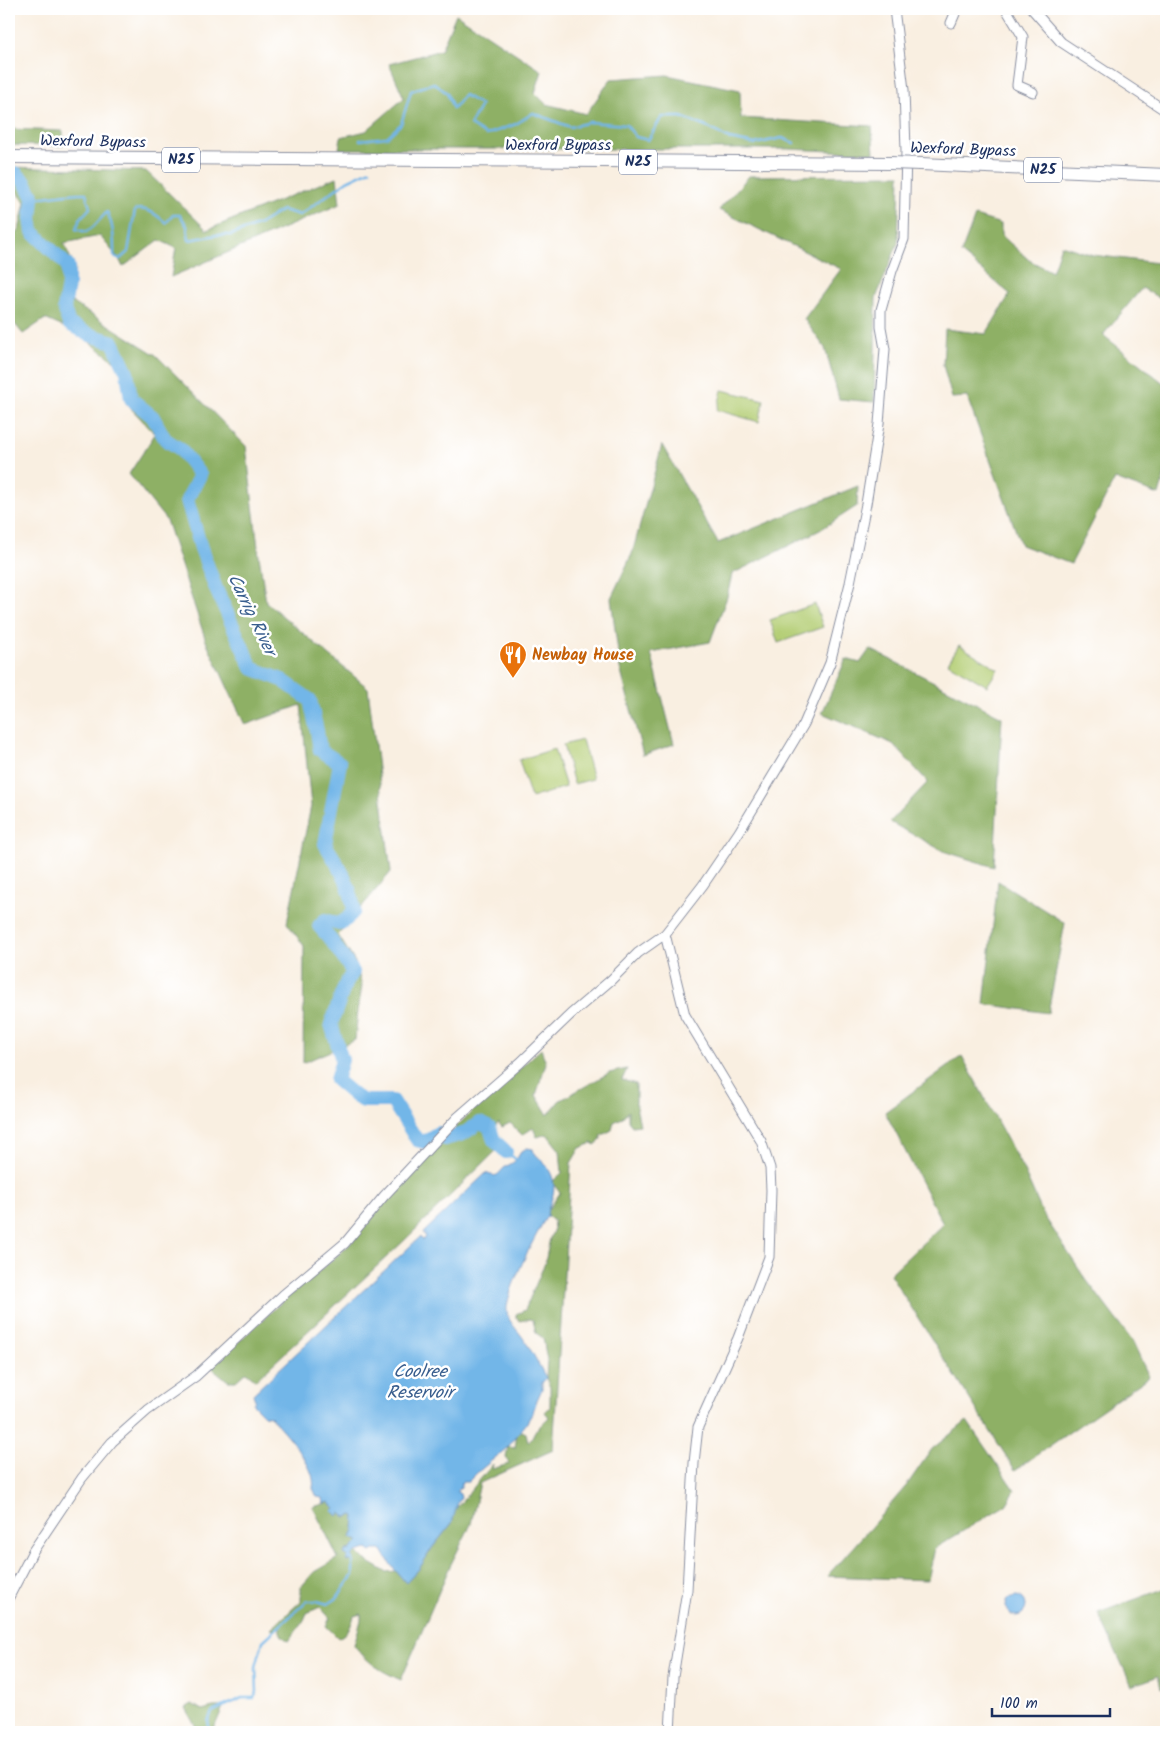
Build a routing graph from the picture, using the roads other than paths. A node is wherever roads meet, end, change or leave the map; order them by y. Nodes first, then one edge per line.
1 (894, 9) edge
2 (957, 9) edge
3 (1006, 9) edge
4 (1032, 9) edge
5 (951, 22) dead end
6 (1033, 92) dead end
7 (1166, 111) edge
8 (9, 157) edge
9 (1166, 175) edge
10 (665, 934) junction
11 (9, 1597) edge
12 (670, 1732) edge

1 - 10 street
2 - 5 street
3 - 6 street
4 - 7 street
8 - 9 highway, Wexford Bypass / N25, bridge
10 - 11 street
10 - 12 street

